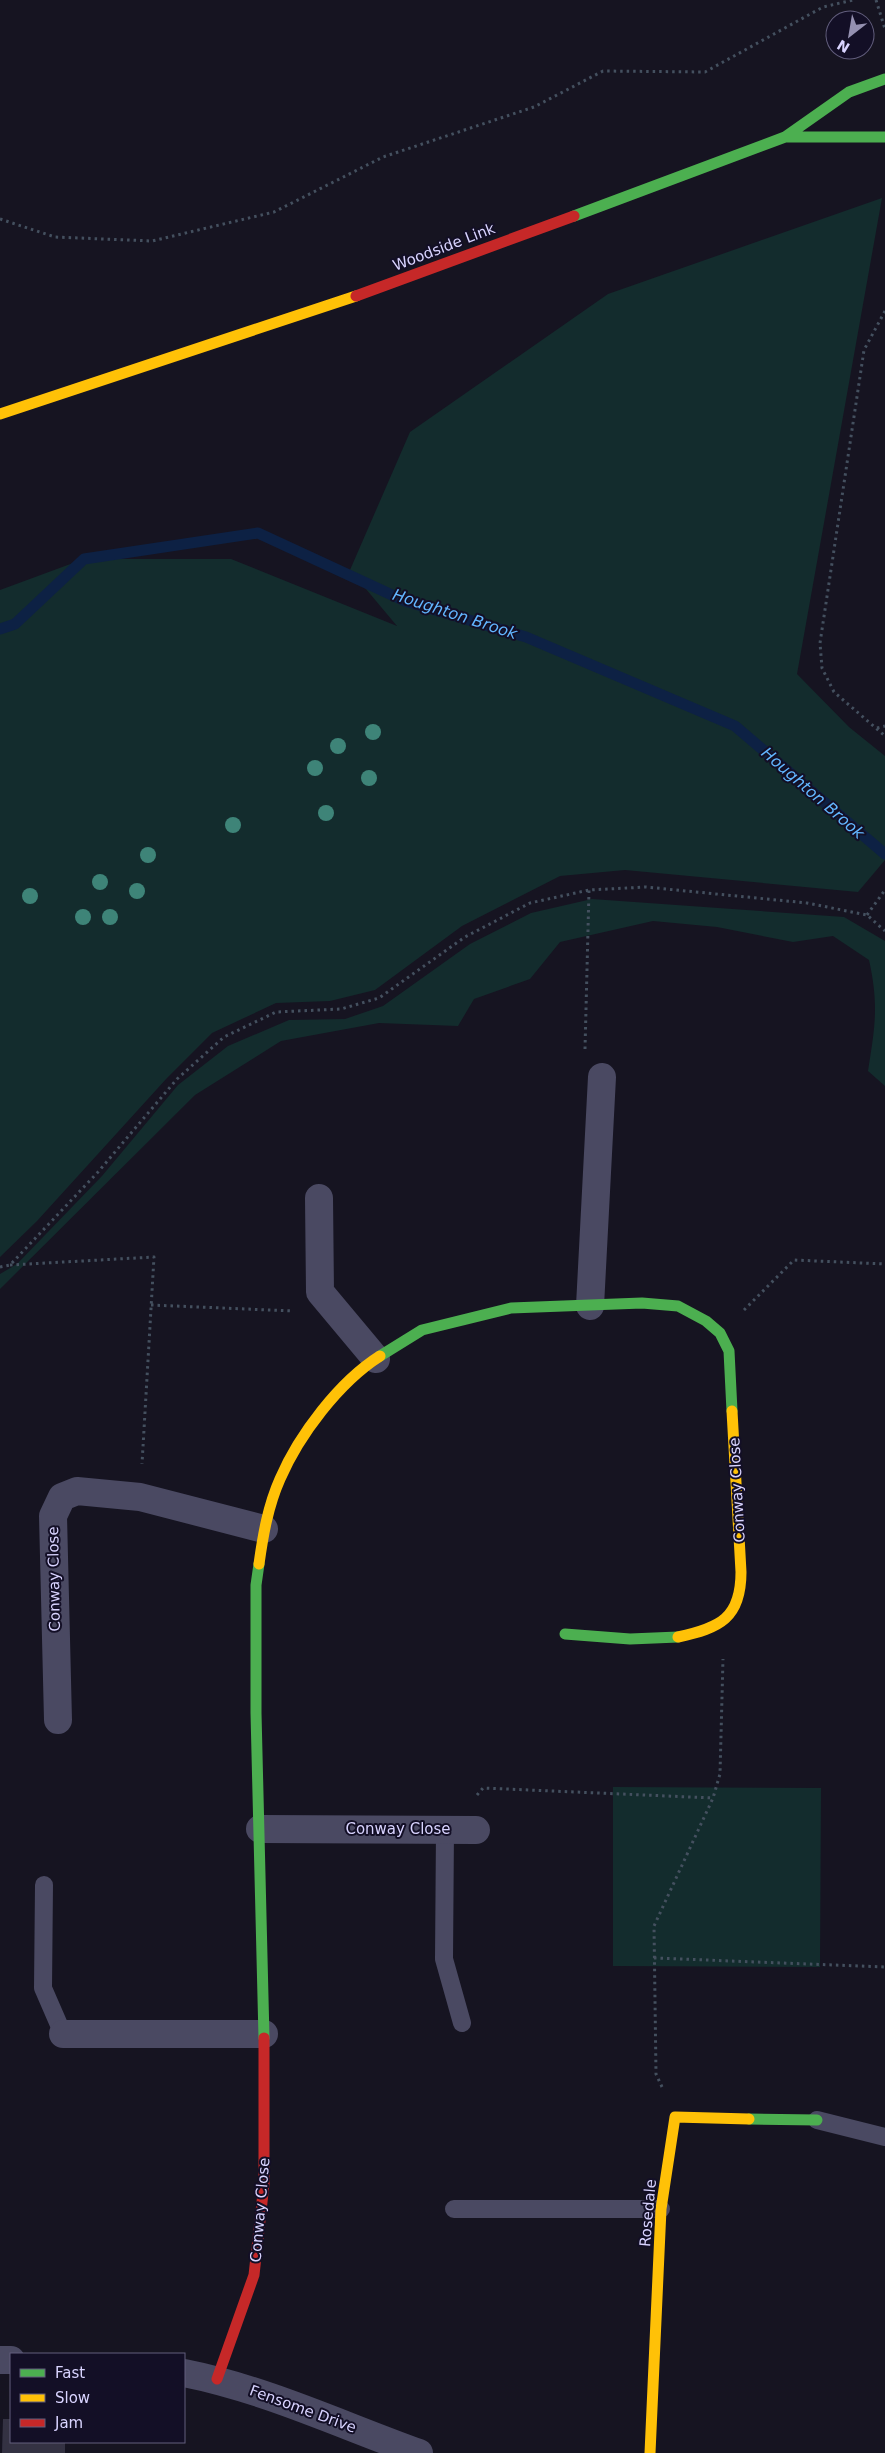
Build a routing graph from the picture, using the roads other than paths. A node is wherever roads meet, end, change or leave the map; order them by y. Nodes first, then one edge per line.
1 (885, 79) edge
2 (784, 137) junction
3 (885, 137) edge
4 (0, 414) edge
5 (602, 1077) road end
6 (318, 1198) dead end
7 (590, 1306) junction
8 (376, 1359) junction
9 (264, 1529) junction
10 (565, 1634) dead end
11 (58, 1720) dead end
12 (260, 1829) junction
13 (445, 1829) junction
14 (476, 1830) dead end
15 (44, 1885) dead end
16 (462, 2023) dead end
17 (63, 2034) joint
18 (264, 2034) junction
19 (817, 2120) joint
20 (885, 2136) edge
21 (454, 2209) dead end
22 (661, 2209) junction
23 (185, 2372) edge
24 (217, 2379) junction
25 (412, 2452) edge
26 (650, 2453) edge

1 - 2 street, Woodside Link
2 - 3 street
2 - 4 street, Woodside Link
5 - 7 street
6 - 8 street
7 - 8 street, Conway Close
7 - 10 street, Conway Close
8 - 9 street, Conway Close
9 - 11 street, Conway Close
9 - 12 street, Conway Close
12 - 13 street, Conway Close
12 - 18 street, Conway Close
13 - 14 street, Conway Close
13 - 16 lane
15 - 17 lane
17 - 18 street
18 - 24 street, Conway Close
19 - 20 lane
19 - 22 street, Rosedale
21 - 22 lane
22 - 26 street, Rosedale
23 - 24 street, Fensome Drive
24 - 25 street, Fensome Drive

